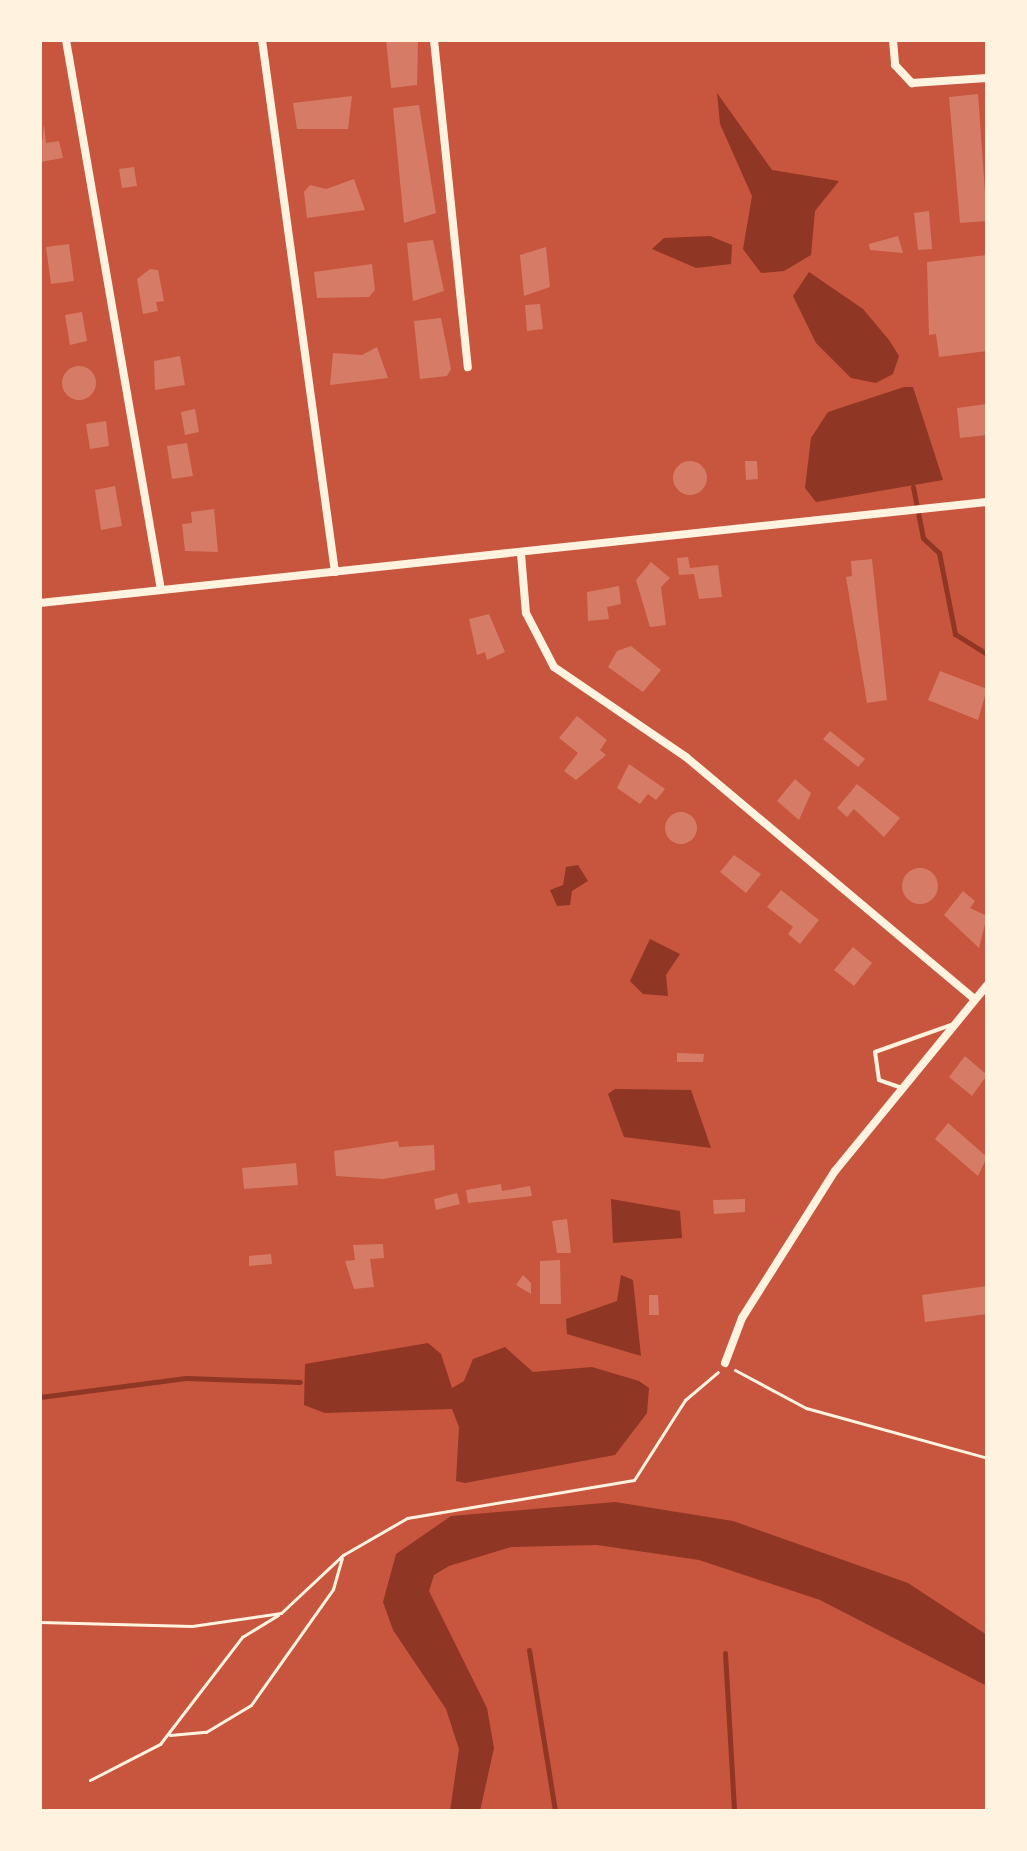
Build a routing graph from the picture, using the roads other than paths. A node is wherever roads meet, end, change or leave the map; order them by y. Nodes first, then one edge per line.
1 (66, 40) edge
2 (262, 40) edge
3 (434, 40) edge
4 (893, 40) edge
5 (987, 78) edge
6 (468, 367) dead end
7 (987, 502) edge
8 (521, 554) junction
9 (335, 572) junction
10 (161, 590) junction
11 (40, 603) edge
12 (987, 985) edge
13 (973, 998) junction
14 (951, 1025) junction
15 (902, 1088) junction
16 (725, 1363) road end

1 - 10 street
2 - 9 street
3 - 6 street
4 - 5 street
7 - 8 street
8 - 9 street
8 - 13 street
9 - 10 street
10 - 11 street
12 - 13 street
13 - 14 street
14 - 15 street
14 - 15 lane
15 - 16 street

